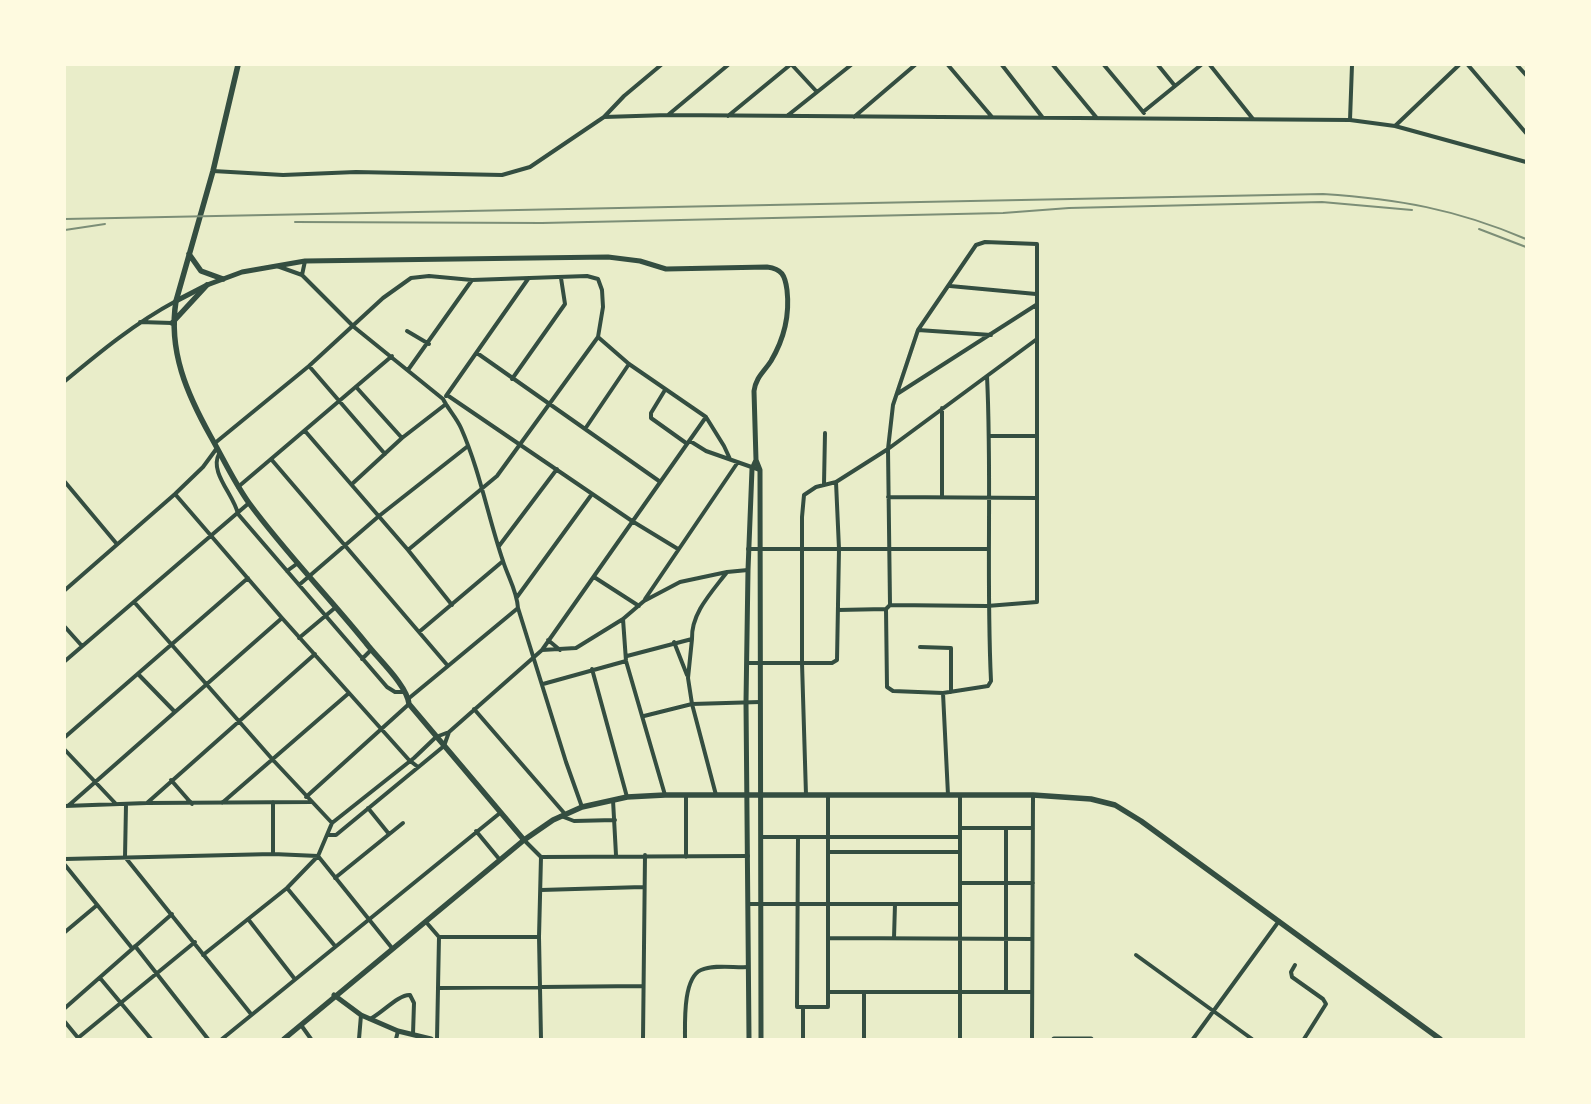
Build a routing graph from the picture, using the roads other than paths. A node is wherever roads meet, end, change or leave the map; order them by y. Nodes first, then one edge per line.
1 (238, 65) edge
2 (661, 65) edge
3 (728, 65) edge
4 (791, 65) edge
5 (851, 65) edge
6 (916, 65) edge
7 (948, 65) edge
8 (1002, 65) edge
9 (1053, 65) edge
10 (1104, 65) edge
11 (1158, 65) edge
12 (1201, 65) edge
13 (1210, 65) edge
14 (1352, 65) edge
15 (1460, 65) edge
16 (1468, 65) edge
17 (1517, 65) edge
18 (1526, 75) edge
19 (1175, 86) junction
20 (817, 92) junction
21 (1143, 112) junction
22 (668, 116) junction
23 (727, 116) junction
24 (787, 116) junction
25 (604, 117) junction
26 (854, 117) junction
27 (992, 117) junction
28 (1096, 117) junction
29 (1148, 117) junction
30 (1043, 118) junction
31 (1253, 119) junction
32 (1350, 120) junction
33 (1395, 126) junction
34 (1526, 133) edge
35 (1526, 162) edge
36 (213, 171) junction
37 (189, 254) junction
38 (305, 261) junction
39 (276, 265) junction
40 (302, 275) junction
41 (561, 278) junction
42 (223, 279) junction
43 (528, 279) junction
44 (472, 280) junction
45 (207, 285) junction
46 (950, 286) junction
47 (1036, 294) junction
48 (176, 301) junction
49 (1036, 305) junction
50 (140, 322) junction
51 (172, 322) junction
52 (354, 327) junction
53 (918, 330) junction
54 (407, 331) dead end
55 (991, 335) junction
56 (598, 337) junction
57 (1037, 339) junction
58 (429, 344) junction
59 (476, 353) junction
60 (392, 356) junction
61 (629, 364) junction
62 (309, 366) junction
63 (408, 370) junction
64 (987, 376) junction
65 (512, 379) junction
66 (65, 381) edge
67 (357, 388) junction
68 (666, 390) junction
69 (447, 395) junction
70 (896, 395) junction
71 (443, 399) junction
72 (340, 400) junction
73 (446, 404) junction
74 (549, 404) junction
75 (942, 408) junction
76 (706, 417) junction
77 (585, 429) junction
78 (304, 431) junction
79 (825, 432) dead end
80 (990, 436) junction
81 (1037, 436) junction
82 (402, 438) junction
83 (688, 442) junction
84 (521, 444) junction
85 (468, 446) junction
86 (217, 449) junction
87 (888, 449) junction
88 (386, 454) junction
89 (272, 459) junction
90 (730, 459) junction
91 (756, 460) junction
92 (738, 462) junction
93 (752, 469) junction
94 (557, 470) junction
95 (760, 470) junction
96 (65, 482) edge
97 (659, 482) junction
98 (836, 482) junction
99 (352, 484) junction
100 (824, 484) junction
101 (238, 487) junction
102 (483, 489) junction
103 (175, 494) junction
104 (592, 494) junction
105 (888, 497) junction
106 (942, 497) junction
107 (988, 497) junction
108 (1037, 498) junction
109 (249, 503) junction
110 (238, 514) junction
111 (379, 516) junction
112 (632, 522) junction
113 (212, 535) junction
114 (116, 543) junction
115 (346, 545) junction
116 (499, 546) junction
117 (758, 548) junction
118 (748, 549) junction
119 (803, 549) junction
120 (839, 549) junction
121 (988, 549) junction
122 (408, 550) junction
123 (678, 550) junction
124 (888, 550) junction
125 (503, 561) junction
126 (298, 563) junction
127 (748, 570) junction
128 (287, 571) junction
129 (727, 572) junction
130 (309, 575) junction
131 (594, 577) junction
132 (248, 578) junction
133 (299, 585) junction
134 (65, 590) edge
135 (518, 597) junction
136 (644, 601) junction
137 (135, 603) junction
138 (452, 605) junction
139 (890, 605) junction
140 (639, 606) junction
141 (987, 606) junction
142 (337, 607) junction
143 (518, 608) junction
144 (886, 609) junction
145 (838, 610) junction
146 (325, 616) junction
147 (282, 618) junction
148 (623, 619) junction
149 (65, 626) edge
150 (418, 632) junction
151 (299, 638) junction
152 (692, 639) junction
153 (548, 640) junction
154 (674, 642) junction
155 (172, 645) junction
156 (82, 646) junction
157 (920, 648) dead end
158 (371, 650) junction
159 (542, 650) junction
160 (560, 650) junction
161 (315, 654) junction
162 (534, 657) junction
163 (627, 658) junction
164 (362, 659) junction
165 (65, 661) edge
166 (760, 662) junction
167 (802, 662) junction
168 (747, 663) junction
169 (448, 666) junction
170 (592, 669) junction
171 (139, 675) junction
172 (688, 678) junction
173 (207, 683) junction
174 (543, 684) junction
175 (404, 692) junction
176 (951, 692) junction
177 (943, 693) junction
178 (349, 694) junction
179 (409, 702) junction
180 (746, 702) junction
181 (760, 702) junction
182 (692, 704) junction
183 (474, 709) junction
184 (174, 711) junction
185 (644, 716) junction
186 (240, 721) junction
187 (382, 730) junction
188 (449, 732) junction
189 (436, 737) junction
190 (65, 738) edge
191 (444, 746) junction
192 (65, 750) edge
193 (273, 760) junction
194 (409, 760) junction
195 (418, 767) junction
196 (171, 780) junction
197 (95, 782) junction
198 (665, 795) junction
199 (686, 795) junction
200 (716, 795) junction
201 (748, 795) junction
202 (806, 795) junction
203 (828, 795) junction
204 (948, 795) junction
205 (960, 795) junction
206 (1033, 795) junction
207 (760, 796) junction
208 (306, 797) junction
209 (627, 797) junction
210 (614, 800) junction
211 (273, 802) junction
212 (311, 802) junction
213 (147, 803) junction
214 (222, 803) junction
215 (116, 804) junction
216 (192, 804) junction
217 (126, 805) junction
218 (66, 806) edge
219 (582, 807) junction
220 (368, 808) junction
221 (500, 813) junction
222 (563, 815) junction
223 (615, 820) junction
224 (332, 823) junction
225 (403, 823) dead end
226 (960, 828) junction
227 (1006, 828) junction
228 (1033, 828) junction
229 (476, 832) junction
230 (389, 834) junction
231 (327, 835) junction
232 (761, 837) junction
233 (798, 837) junction
234 (828, 837) junction
235 (960, 837) junction
236 (524, 840) junction
237 (828, 852) junction
238 (960, 852) junction
239 (273, 854) junction
240 (616, 855) junction
241 (318, 856) junction
242 (645, 856) junction
243 (748, 856) junction
244 (125, 857) junction
245 (541, 857) junction
246 (686, 857) junction
247 (65, 859) edge
248 (500, 860) junction
249 (65, 865) edge
250 (334, 878) junction
251 (960, 883) junction
252 (1006, 883) junction
253 (1033, 883) junction
254 (644, 887) junction
255 (287, 888) junction
256 (541, 890) junction
257 (748, 904) junction
258 (761, 904) junction
259 (798, 904) junction
260 (828, 904) junction
261 (895, 904) junction
262 (960, 904) junction
263 (96, 906) junction
264 (172, 914) junction
265 (248, 919) junction
266 (367, 919) junction
267 (1279, 921) junction
268 (426, 922) junction
269 (65, 932) edge
270 (539, 937) junction
271 (439, 938) junction
272 (828, 938) junction
273 (894, 938) junction
274 (960, 938) junction
275 (1006, 938) junction
276 (1032, 939) junction
277 (195, 942) junction
278 (335, 946) junction
279 (133, 947) junction
280 (392, 948) junction
281 (204, 955) junction
282 (1136, 955) dead end
283 (1295, 965) dead end
284 (748, 967) junction
285 (156, 975) junction
286 (100, 978) junction
287 (294, 978) junction
288 (643, 986) junction
289 (439, 988) junction
290 (539, 988) junction
291 (828, 992) junction
292 (864, 992) junction
293 (960, 992) junction
294 (1006, 992) junction
295 (1032, 992) junction
296 (334, 995) junction
297 (121, 1003) junction
298 (803, 1007) junction
299 (65, 1008) edge
300 (1215, 1010) junction
301 (251, 1014) junction
302 (361, 1015) junction
303 (370, 1019) junction
304 (65, 1022) edge
305 (301, 1026) junction
306 (398, 1030) junction
307 (413, 1034) junction
308 (78, 1038) edge
309 (151, 1039) edge
310 (208, 1039) edge
311 (222, 1039) edge
312 (284, 1039) edge
313 (311, 1039) edge
314 (359, 1039) edge
315 (396, 1039) edge
316 (431, 1039) edge
317 (437, 1039) edge
318 (541, 1039) edge
319 (643, 1039) edge
320 (686, 1039) edge
321 (748, 1039) edge
322 (761, 1039) edge
323 (803, 1039) edge
324 (864, 1039) edge
325 (960, 1039) edge
326 (1032, 1039) edge
327 (1054, 1039) edge
328 (1091, 1039) edge
329 (1193, 1039) edge
330 (1252, 1039) edge
331 (1304, 1039) edge
332 (1440, 1039) edge

1 - 36 main road
2 - 25 street
3 - 22 street
4 - 20 street
4 - 23 street
5 - 20 street
6 - 26 street
7 - 27 street
8 - 30 street
9 - 28 street
10 - 21 street
11 - 19 street
12 - 19 street
13 - 31 street
14 - 32 street
15 - 33 street
16 - 34 street
17 - 18 street
19 - 21 street
20 - 24 street
21 - 29 street
22 - 23 street
22 - 25 street
23 - 24 street
24 - 26 street
25 - 36 street
26 - 27 street
27 - 30 street
28 - 29 street
28 - 30 street
29 - 31 street
31 - 32 street
32 - 33 street
33 - 35 street
36 - 37 main road
37 - 42 main road
37 - 48 main road
38 - 39 street
38 - 40 street
38 - 91 street
39 - 40 street
39 - 42 street
40 - 52 street
41 - 43 street
41 - 56 street
41 - 65 street
42 - 45 street
43 - 44 street
43 - 59 street
44 - 52 street
44 - 58 street
45 - 48 street
45 - 51 main road
46 - 47 street
46 - 47 street
46 - 53 street
47 - 49 street
48 - 50 street
48 - 51 main road
49 - 55 street
49 - 57 street
50 - 51 street
50 - 66 street
51 - 86 main road
52 - 60 street
52 - 62 street
53 - 55 street
53 - 70 street
54 - 58 street
55 - 70 street
56 - 61 street
56 - 74 street
57 - 64 street
57 - 81 street
58 - 63 street
59 - 65 street
59 - 69 street
60 - 63 street
60 - 67 street
61 - 68 street
61 - 77 street
62 - 72 street
62 - 86 street
63 - 71 street
64 - 75 street
64 - 80 street
65 - 74 street
67 - 72 street
67 - 82 street
68 - 76 street
68 - 83 street
69 - 71 street
69 - 84 street
70 - 87 street
71 - 73 street
72 - 78 street
72 - 88 street
73 - 82 street
73 - 85 street
74 - 77 street
74 - 84 street
75 - 87 street
75 - 106 street
76 - 83 street
76 - 90 street
77 - 97 street
78 - 89 street
78 - 99 street
79 - 100 street
80 - 81 street
80 - 107 street
81 - 108 street
82 - 88 street
83 - 90 street
83 - 97 street
84 - 94 street
84 - 102 street
85 - 102 street
85 - 111 street
86 - 101 main road
86 - 103 street
86 - 110 street
87 - 98 street
87 - 105 street
88 - 99 street
89 - 101 street
89 - 115 street
90 - 92 street
91 - 93 street
91 - 95 street
92 - 93 street
92 - 123 street
93 - 95 street
93 - 118 street
94 - 104 street
94 - 116 street
95 - 117 street
96 - 114 street
97 - 112 street
98 - 100 street
98 - 120 street
99 - 111 street
100 - 119 street
101 - 109 main road
102 - 116 street
102 - 122 street
103 - 113 street
103 - 114 street
104 - 112 street
104 - 135 street
105 - 106 street
105 - 124 street
106 - 107 street
107 - 108 street
107 - 121 street
108 - 141 street
109 - 110 street
109 - 126 main road
110 - 113 street
110 - 128 street
111 - 115 street
111 - 122 street
112 - 123 street
112 - 131 street
113 - 132 street
113 - 137 street
114 - 134 street
115 - 130 street
115 - 150 street
116 - 125 street
117 - 118 street
117 - 119 street
117 - 166 street
118 - 127 street
119 - 120 street
119 - 167 street
120 - 124 street
120 - 145 street
121 - 124 street
121 - 141 street
122 - 138 street
123 - 136 street
124 - 139 street
125 - 135 street
125 - 138 street
126 - 128 street
126 - 130 main road
127 - 129 street
127 - 168 street
128 - 133 street
129 - 136 street
129 - 152 street
130 - 133 street
130 - 142 main road
131 - 140 street
131 - 153 street
132 - 147 street
132 - 155 street
133 - 146 street
135 - 143 street
136 - 140 street
137 - 155 street
137 - 156 street
138 - 150 street
139 - 141 street
139 - 144 street
140 - 148 street
141 - 176 street
142 - 146 street
142 - 158 main road
143 - 162 street
143 - 169 street
144 - 145 street
144 - 177 street
145 - 167 street
146 - 151 street
146 - 164 street
147 - 151 street
147 - 173 street
148 - 160 street
148 - 163 street
149 - 156 street
150 - 169 street
151 - 161 street
152 - 154 street
152 - 172 street
153 - 159 street
153 - 160 street
154 - 163 street
154 - 172 street
155 - 171 street
155 - 173 street
156 - 165 street
157 - 176 street
158 - 164 street
158 - 175 main road
159 - 160 street
159 - 162 street
161 - 178 street
161 - 186 street
162 - 174 street
162 - 183 street
163 - 170 street
163 - 185 street
164 - 175 street
166 - 167 street
166 - 168 street
166 - 181 street
167 - 202 street
168 - 180 street
169 - 179 street
170 - 174 street
170 - 209 street
171 - 184 street
171 - 190 street
172 - 182 street
173 - 184 street
173 - 186 street
174 - 219 street
175 - 179 main road
176 - 177 street
177 - 204 street
178 - 187 street
178 - 193 street
179 - 187 street
179 - 189 main road
180 - 181 street
180 - 182 street
180 - 201 street
181 - 207 street
182 - 185 street
182 - 200 street
183 - 188 street
183 - 222 street
184 - 197 street
185 - 198 street
186 - 193 street
186 - 196 street
187 - 194 street
187 - 208 street
188 - 189 street
188 - 191 street
189 - 191 main road
189 - 194 street
191 - 195 street
191 - 221 main road
192 - 197 street
193 - 208 street
193 - 214 street
194 - 195 street
194 - 224 street
195 - 220 street
196 - 213 street
196 - 216 street
197 - 215 street
197 - 218 street
198 - 199 main road
198 - 209 main road
199 - 200 main road
199 - 246 street
200 - 201 main road
201 - 207 main road
201 - 243 street
202 - 203 main road
202 - 207 main road
203 - 204 main road
203 - 234 street
204 - 205 main road
205 - 206 main road
205 - 226 street
206 - 228 street
206 - 267 main road
207 - 232 street
208 - 212 street
209 - 210 main road
210 - 219 main road
210 - 223 street
211 - 212 street
211 - 214 street
211 - 239 street
212 - 224 street
213 - 216 street
213 - 217 street
214 - 216 street
215 - 217 street
215 - 218 street
217 - 244 street
219 - 222 main road
220 - 230 street
220 - 231 street
221 - 229 street
221 - 236 main road
222 - 223 street
222 - 236 main road
223 - 240 street
224 - 231 street
225 - 230 street
226 - 227 street
226 - 235 street
227 - 228 street
227 - 252 street
228 - 253 street
229 - 248 street
229 - 266 street
230 - 250 street
231 - 241 street
232 - 233 street
232 - 258 street
233 - 234 street
233 - 259 street
234 - 235 street
234 - 237 street
235 - 238 street
236 - 245 street
236 - 248 main road
237 - 238 street
237 - 260 street
238 - 251 street
239 - 241 street
239 - 244 street
240 - 242 street
240 - 245 street
241 - 250 street
241 - 255 street
242 - 246 street
242 - 254 street
243 - 246 street
243 - 257 street
244 - 247 street
244 - 264 street
245 - 256 street
248 - 268 main road
249 - 263 street
250 - 266 street
251 - 252 street
251 - 262 street
252 - 253 street
252 - 275 street
253 - 276 street
254 - 256 street
254 - 288 street
255 - 265 street
255 - 278 street
256 - 270 street
257 - 258 street
257 - 284 street
258 - 259 street
258 - 322 street
259 - 260 street
259 - 298 street
260 - 261 street
260 - 272 street
261 - 262 street
261 - 273 street
262 - 274 street
263 - 269 street
263 - 279 street
264 - 277 street
264 - 279 street
265 - 281 street
265 - 287 street
266 - 278 street
266 - 280 street
267 - 300 street
267 - 332 main road
268 - 271 street
268 - 280 main road
270 - 271 street
270 - 290 street
271 - 289 street
272 - 273 street
272 - 291 street
273 - 274 street
274 - 275 street
274 - 293 street
275 - 276 street
275 - 294 street
276 - 295 street
277 - 281 street
277 - 285 street
278 - 287 street
279 - 285 street
279 - 286 street
280 - 296 main road
281 - 301 street
282 - 300 street
283 - 331 street
284 - 320 street
284 - 321 street
285 - 297 street
285 - 310 street
286 - 297 street
286 - 299 street
287 - 301 street
288 - 290 street
288 - 319 street
289 - 290 street
289 - 317 street
290 - 318 street
291 - 292 street
291 - 298 street
292 - 293 street
292 - 324 street
293 - 294 street
293 - 325 street
294 - 295 street
295 - 326 street
296 - 302 street
296 - 305 main road
297 - 308 street
297 - 309 street
298 - 323 street
300 - 329 street
300 - 330 street
301 - 311 street
302 - 303 street
302 - 314 street
303 - 306 street
303 - 307 street
304 - 308 street
305 - 312 main road
305 - 313 street
306 - 307 street
306 - 315 street
307 - 316 street
327 - 328 street

